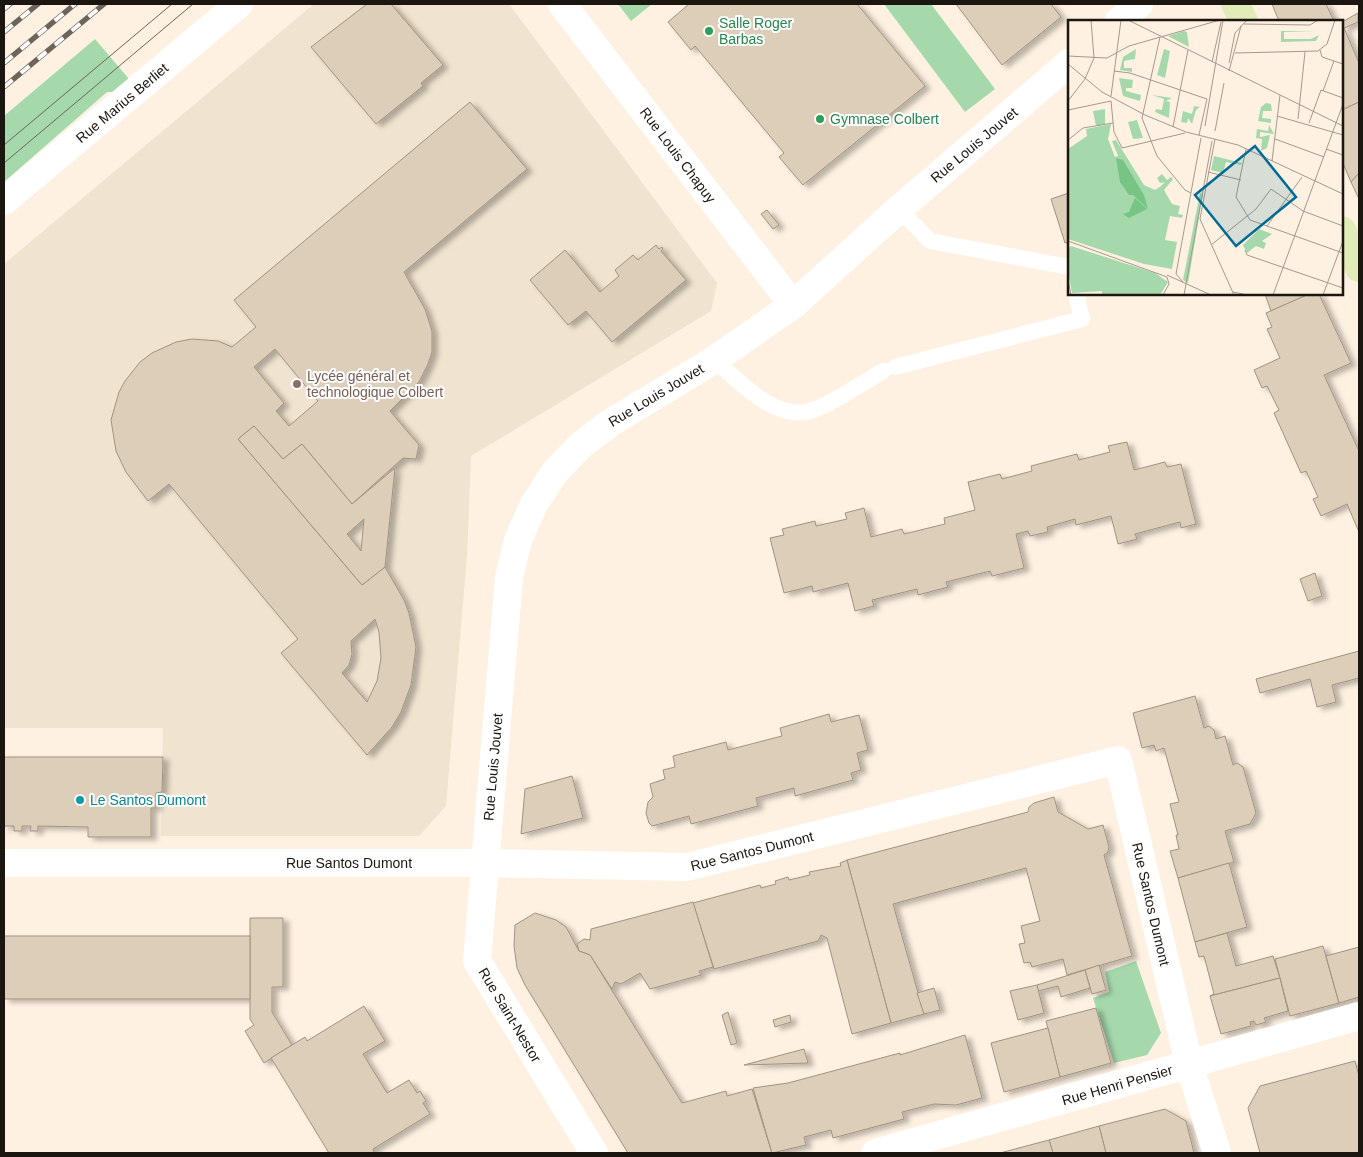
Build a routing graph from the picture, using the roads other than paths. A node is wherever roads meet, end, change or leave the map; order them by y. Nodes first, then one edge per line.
1 (239, 4) edge
2 (562, 4) edge
3 (1139, 4) edge
4 (1235, 4) edge
5 (1120, 20) edge
6 (1243, 20) edge
7 (1068, 64) edge
8 (4, 201) edge
9 (899, 209) junction
10 (1343, 232) edge
11 (1068, 267) edge
12 (1359, 268) edge
13 (1076, 295) edge
14 (793, 305) junction
15 (714, 360) junction
16 (4, 863) edge
17 (484, 863) junction
18 (1359, 1016) edge
19 (1188, 1064) junction
20 (594, 1153) edge
21 (874, 1153) edge
22 (1217, 1153) edge

1 - 8 street, Rue Marius Berliet
2 - 14 street, Rue Louis Chapuy
3 - 5 street
4 - 6 main road
7 - 9 street, Rue Louis Jouvet
9 - 11 lane
9 - 14 street, Rue Louis Jouvet
10 - 12 main road
13 - 15 lane
14 - 15 street, Rue Louis Jouvet
15 - 17 street, Rue Louis Jouvet
16 - 17 street, Rue Santos Dumont
17 - 19 street, Rue Santos Dumont
17 - 20 street, Rue Saint-Nestor
18 - 19 street, Rue Henri Pensier
19 - 21 street, Rue Henri Pensier
19 - 22 street

